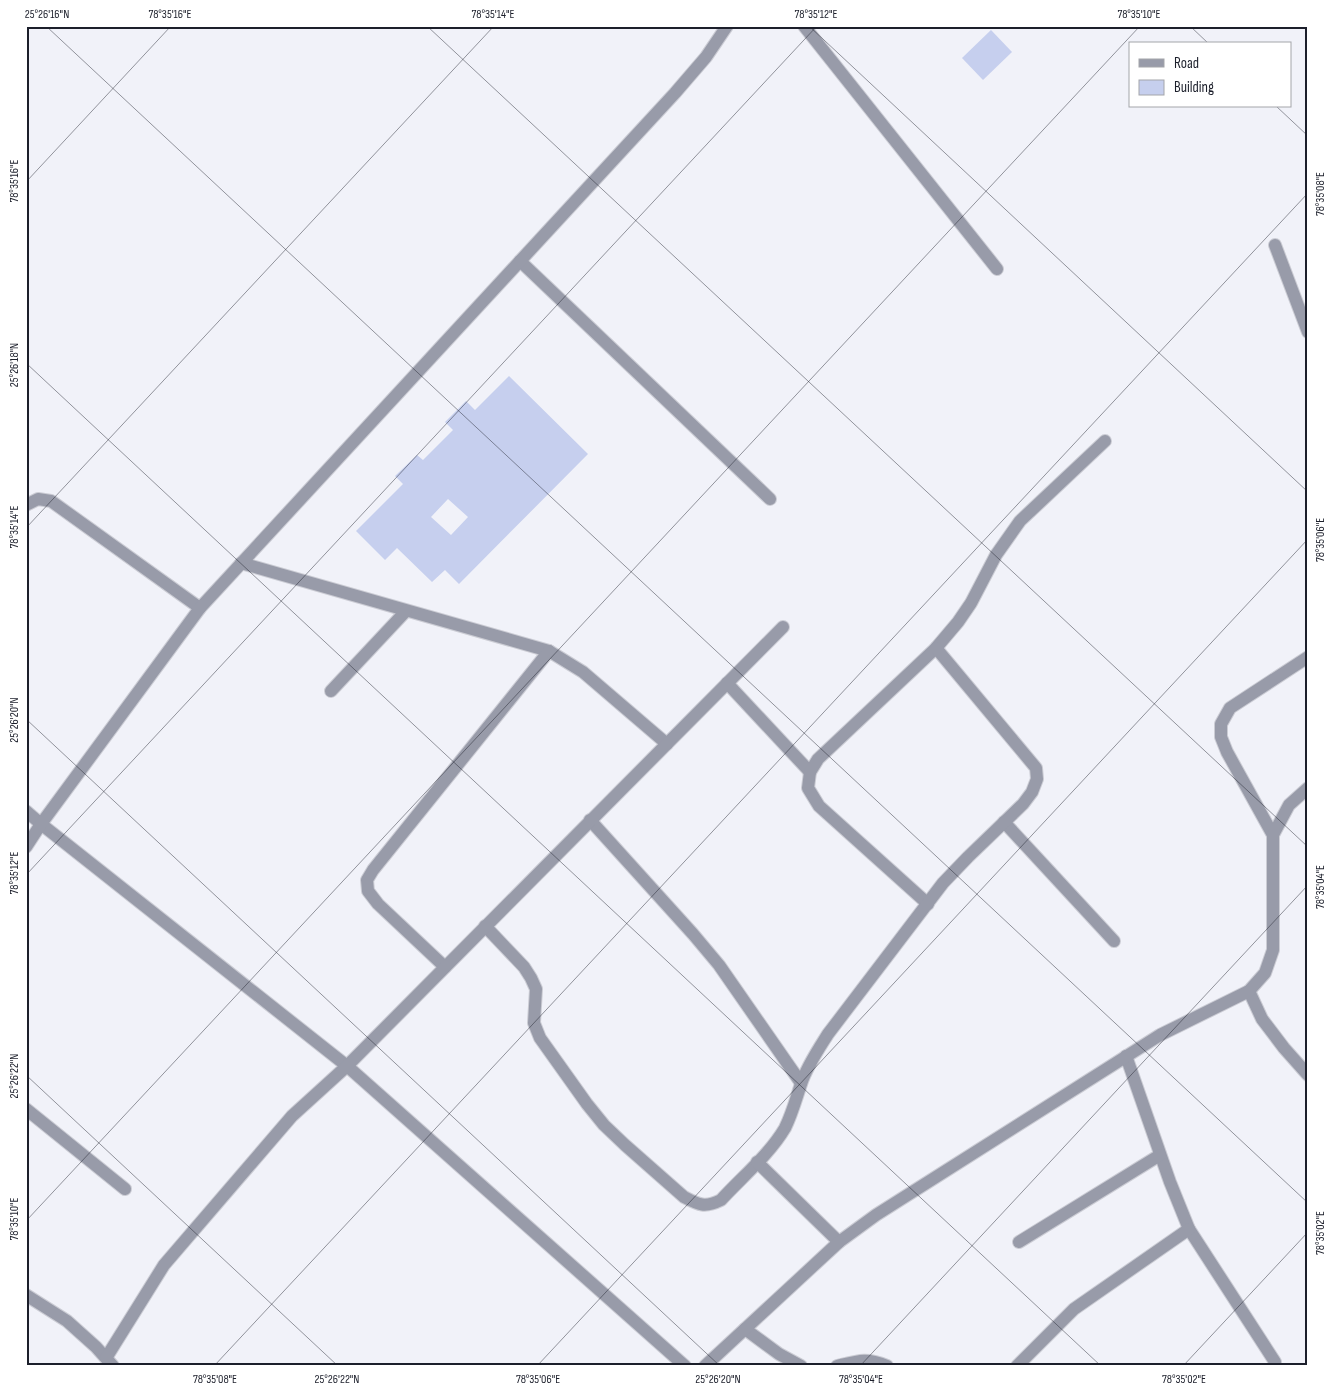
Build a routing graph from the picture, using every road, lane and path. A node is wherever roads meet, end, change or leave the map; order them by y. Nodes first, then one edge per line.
1 (727, 26) edge
2 (804, 26) edge
3 (1275, 245) dead end
4 (520, 261) junction
5 (997, 270) dead end
6 (1308, 332) edge
7 (1105, 441) dead end
8 (770, 499) dead end
9 (26, 505) edge
10 (241, 563) junction
11 (200, 608) junction
12 (406, 611) junction
13 (782, 627) dead end
14 (936, 648) junction
15 (549, 651) junction
16 (1308, 657) edge
17 (727, 683) junction
18 (331, 691) dead end
19 (667, 744) junction
20 (810, 772) junction
21 (1308, 788) edge
22 (26, 811) edge
23 (590, 820) junction
24 (1004, 822) junction
25 (40, 824) junction
26 (1273, 835) junction
27 (26, 848) edge
28 (928, 904) junction
29 (485, 926) junction
30 (1114, 941) dead end
31 (445, 967) junction
32 (1249, 991) junction
33 (1126, 1056) junction
34 (347, 1066) junction
35 (1308, 1075) edge
36 (801, 1083) junction
37 (26, 1109) edge
38 (1160, 1155) junction
39 (757, 1162) junction
40 (125, 1189) dead end
41 (1189, 1229) junction
42 (839, 1242) junction
43 (1019, 1242) dead end
44 (26, 1295) edge
45 (744, 1330) junction
46 (109, 1362) edge
47 (1275, 1362) dead end
48 (685, 1366) edge
49 (705, 1366) edge
50 (801, 1366) edge
51 (836, 1366) edge
52 (887, 1366) edge
53 (1017, 1366) edge

1 - 4 street
2 - 5 street
3 - 6 street
4 - 8 street
4 - 10 street
7 - 14 street
9 - 11 street
10 - 11 street
10 - 12 street
11 - 25 street
12 - 15 street
12 - 18 street
13 - 17 street
14 - 20 street
14 - 24 street
15 - 19 street
15 - 31 street
16 - 26 street
17 - 19 street
17 - 20 street
19 - 23 street
20 - 28 street
21 - 26 street
22 - 25 street
23 - 29 street
23 - 36 street
24 - 28 street
24 - 30 street
25 - 27 street
25 - 34 street
26 - 32 street
28 - 36 street
29 - 31 street
29 - 39 street
31 - 34 street
32 - 33 street
32 - 35 street
33 - 38 street
33 - 42 street
34 - 46 street
34 - 48 street
36 - 39 street
37 - 40 street
38 - 41 street
38 - 43 street
39 - 42 street
41 - 47 street
41 - 53 street
42 - 45 street
44 - 46 street
45 - 49 street
45 - 50 street
51 - 52 street

